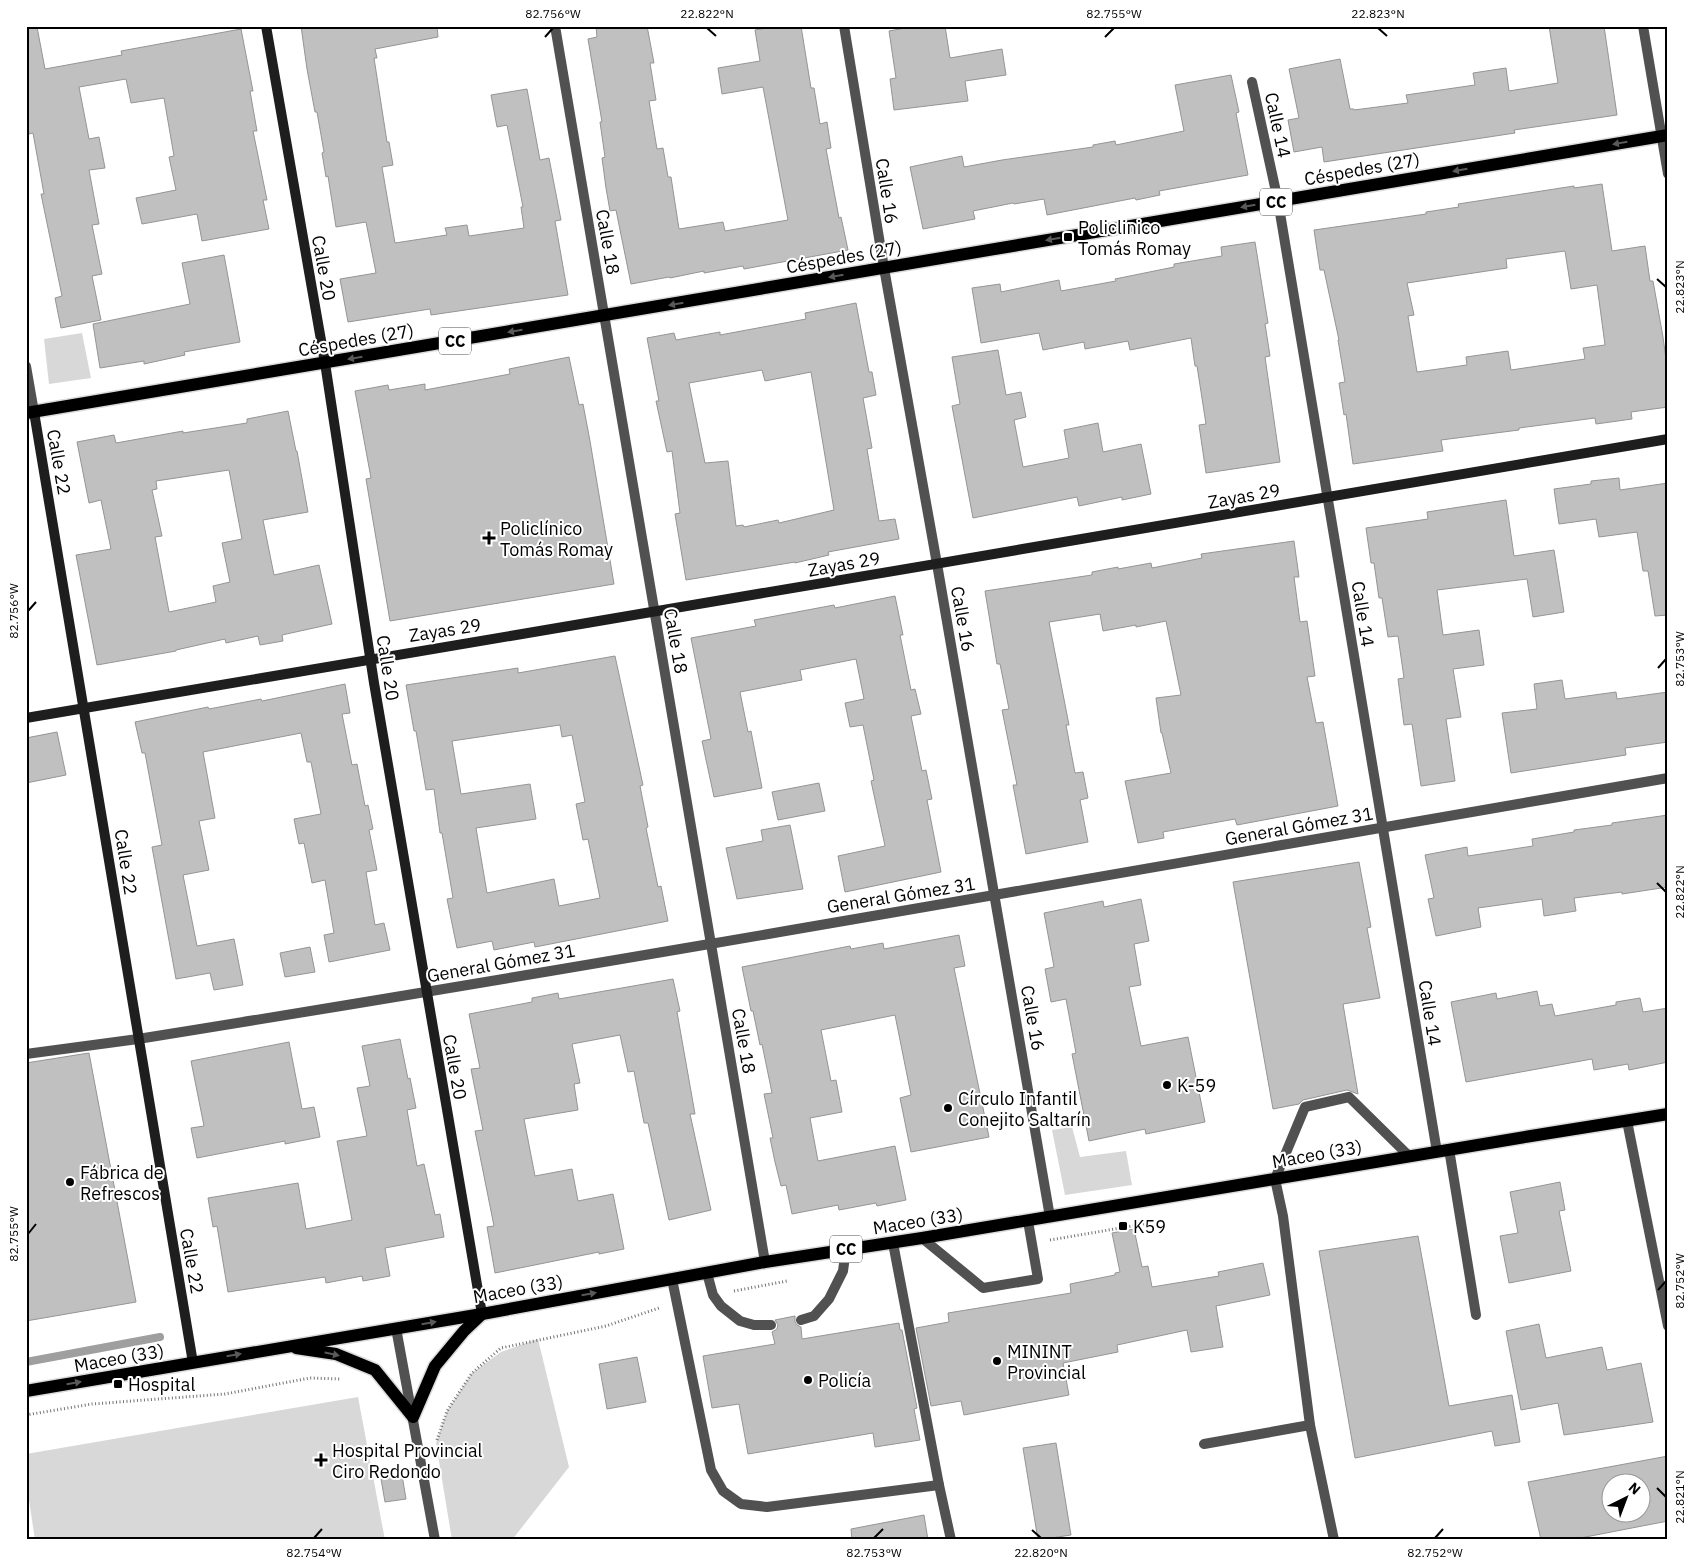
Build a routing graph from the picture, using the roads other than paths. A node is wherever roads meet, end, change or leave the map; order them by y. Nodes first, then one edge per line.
1 (266, 26) edge
2 (555, 26) edge
3 (844, 26) edge
4 (1643, 26) edge
5 (1252, 82) dead end
6 (1665, 135) edge
7 (1668, 174) edge
8 (1278, 201) junction
9 (884, 268) junction
10 (604, 316) junction
11 (325, 363) junction
12 (26, 366) edge
13 (30, 413) edge
14 (1668, 439) edge
15 (1327, 498) junction
16 (937, 564) junction
17 (654, 613) junction
18 (370, 659) junction
19 (84, 708) junction
20 (26, 718) edge
21 (1668, 778) edge
22 (1382, 828) junction
23 (995, 896) junction
24 (711, 943) junction
25 (426, 992) junction
26 (138, 1038) junction
27 (26, 1054) edge
28 (1668, 1114) edge
29 (1626, 1121) junction
30 (1443, 1151) junction
31 (1410, 1156) junction
32 (1275, 1179) junction
33 (1050, 1217) junction
34 (1028, 1221) junction
35 (922, 1238) junction
36 (894, 1243) junction
37 (846, 1249) junction
38 (765, 1262) junction
39 (707, 1273) junction
40 (672, 1279) junction
41 (482, 1314) junction
42 (1476, 1315) dead end
43 (801, 1320) dead end
44 (771, 1325) dead end
45 (1668, 1326) edge
46 (396, 1328) junction
47 (284, 1346) junction
48 (193, 1363) junction
49 (26, 1391) edge
50 (413, 1417) junction
51 (1310, 1424) junction
52 (1204, 1444) dead end
53 (939, 1485) junction
54 (434, 1540) edge
55 (951, 1540) edge
56 (1334, 1540) edge

1 - 11 street, Calle 20
2 - 10 street, Calle 18
3 - 9 street, Calle 16
4 - 6 street
5 - 8 street, Calle 14
6 - 7 street
6 -> 8 main road, Céspedes (27) / CC
8 -> 9 main road, Céspedes (27) / CC
8 - 15 street, Calle 14
9 -> 10 main road, Céspedes (27) / CC
9 - 16 street, Calle 16
10 -> 11 main road, Céspedes (27) / CC
10 - 17 street, Calle 18
11 - 13 main road, Céspedes (27) / CC
11 - 18 street, Calle 20
12 - 13 street, Calle 22
13 - 19 street, Calle 22
14 - 15 street, Zayas 29
15 - 16 street, Zayas 29
15 - 22 street, Calle 14
16 - 17 street, Zayas 29
16 - 23 street, Calle 16
17 - 18 street, Zayas 29
17 - 24 street, Calle 18
18 - 19 street, Zayas 29
18 - 25 street, Calle 20
19 - 20 street, Zayas 29
19 - 26 street, Calle 22
21 - 22 street, General Gómez 31
22 - 23 street, General Gómez 31
22 - 30 street, Calle 14
23 - 24 street, General Gómez 31
23 - 33 street, Calle 16
24 - 25 street, General Gómez 31
24 - 38 street, Calle 18
25 - 26 street, General Gómez 31
25 - 41 street, Calle 20
26 - 27 street, General Gómez 31
26 - 48 street, Calle 22
28 - 29 main road, Maceo (33) / CC
29 - 30 main road, Maceo (33) / CC
29 - 45 street
30 - 31 main road, Maceo (33) / CC
30 - 42 street, Calle 14
31 - 32 main road, Maceo (33) / CC
31 - 32 street
32 - 33 main road, Maceo (33) / CC
32 - 51 street
33 - 34 main road, Maceo (33) / CC
34 - 35 main road, Maceo (33) / CC
34 - 35 street
35 - 36 main road, Maceo (33) / CC
36 - 37 main road, Maceo (33) / CC
36 - 53 street
37 - 38 main road, Maceo (33) / CC
37 - 43 street
38 - 39 main road, Maceo (33) / CC
39 - 40 main road, Maceo (33) / CC
39 - 44 street
41 -> 40 main road, Maceo (33) / CC
40 - 53 street
46 -> 41 main road, Maceo (33) / CC
41 - 50 main road
46 - 47 main road, Maceo (33) / CC
46 - 50 street
48 -> 47 main road, Maceo (33) / CC
47 -> 50 main road
49 -> 48 main road, Maceo (33) / CC
50 - 54 street
51 - 52 street
51 - 56 street
53 - 55 street

